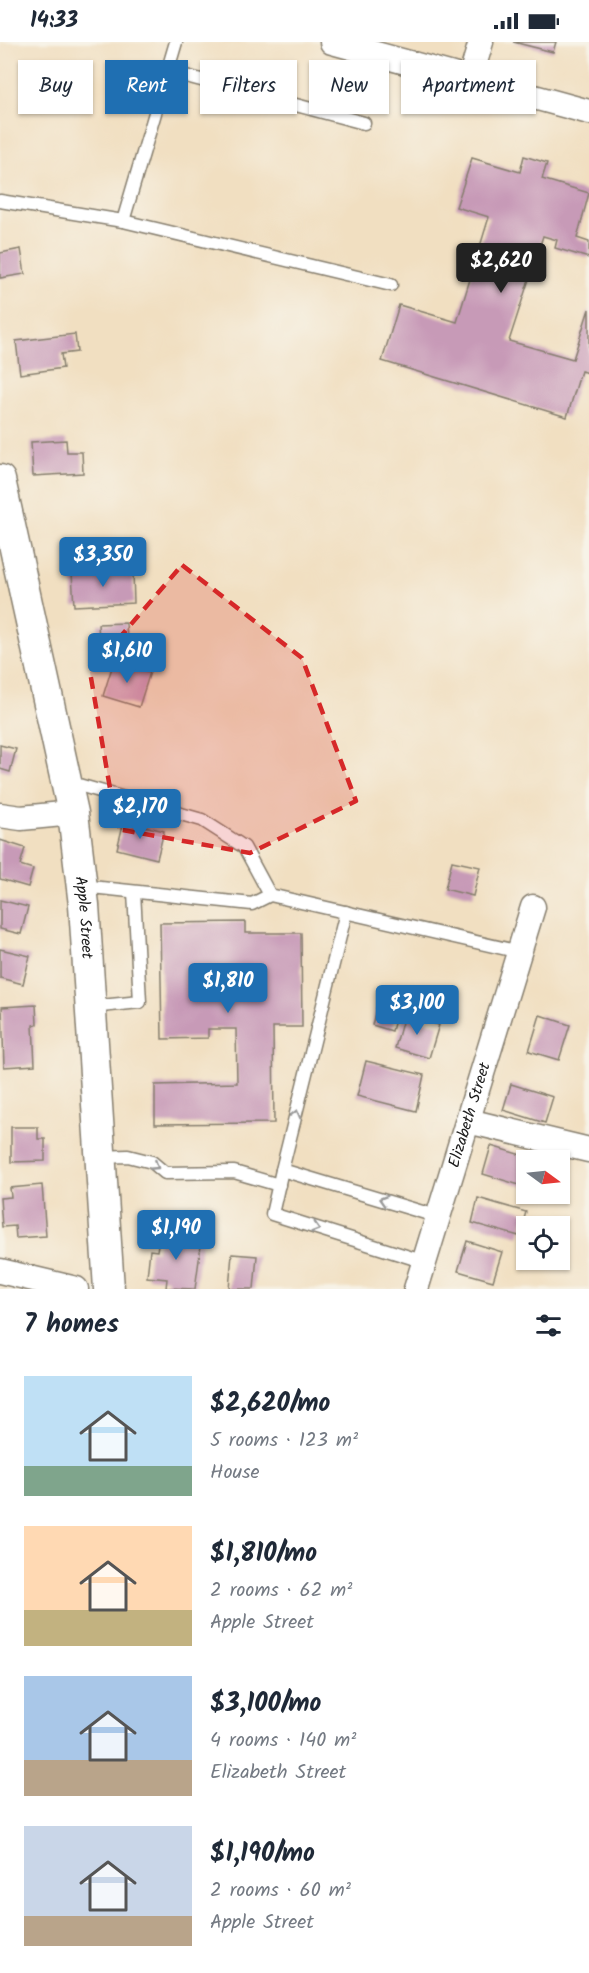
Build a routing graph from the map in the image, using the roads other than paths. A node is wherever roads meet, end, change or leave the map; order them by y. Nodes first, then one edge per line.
1 (176, 42) edge
2 (332, 42) edge
3 (481, 42) edge
4 (357, 45) edge
5 (170, 60) edge
6 (407, 60) edge
7 (476, 60) edge
8 (188, 77) edge
9 (536, 97) edge
10 (589, 112) edge
11 (154, 114) edge
12 (364, 123) dead end
13 (0, 201) edge
14 (123, 220) junction
15 (391, 285) dead end
16 (0, 480) edge
17 (3, 509) edge
18 (67, 782) junction
19 (73, 813) junction
20 (0, 815) edge
21 (82, 886) junction
22 (134, 891) junction
23 (270, 896) junction
24 (533, 907) dead end
25 (346, 912) junction
26 (520, 952) junction
27 (90, 1007) junction
28 (468, 1121) junction
29 (589, 1150) edge
30 (99, 1158) junction
31 (282, 1170) junction
32 (279, 1185) junction
33 (439, 1217) junction
34 (425, 1262) junction
35 (0, 1270) edge
36 (76, 1289) edge
37 (109, 1289) edge
38 (416, 1289) edge

1 - 5 lane
2 - 4 street
3 - 7 street
4 - 6 street
8 - 12 lane
9 - 10 street
11 - 14 lane
13 - 14 lane
14 - 15 lane
16 - 17 street, Apple Street
17 - 18 street, Apple Street
18 - 19 street, Apple Street
18 - 23 lane
19 - 20 street
19 - 21 street, Apple Street
21 - 22 lane
21 - 27 street, Apple Street
22 - 23 lane
22 - 27 lane
23 - 25 lane
24 - 26 street, Elizabeth Street
25 - 26 lane
31 -> 25 lane
26 - 28 street, Elizabeth Street
27 - 30 street, Apple Street
28 - 29 street
28 - 33 street, Elizabeth Street
30 -> 32 lane
30 - 37 street, Apple Street
31 - 32 lane
33 -> 31 lane
32 -> 34 lane
33 - 34 street, Elizabeth Street
34 - 38 street, Elizabeth Street
35 - 36 street

